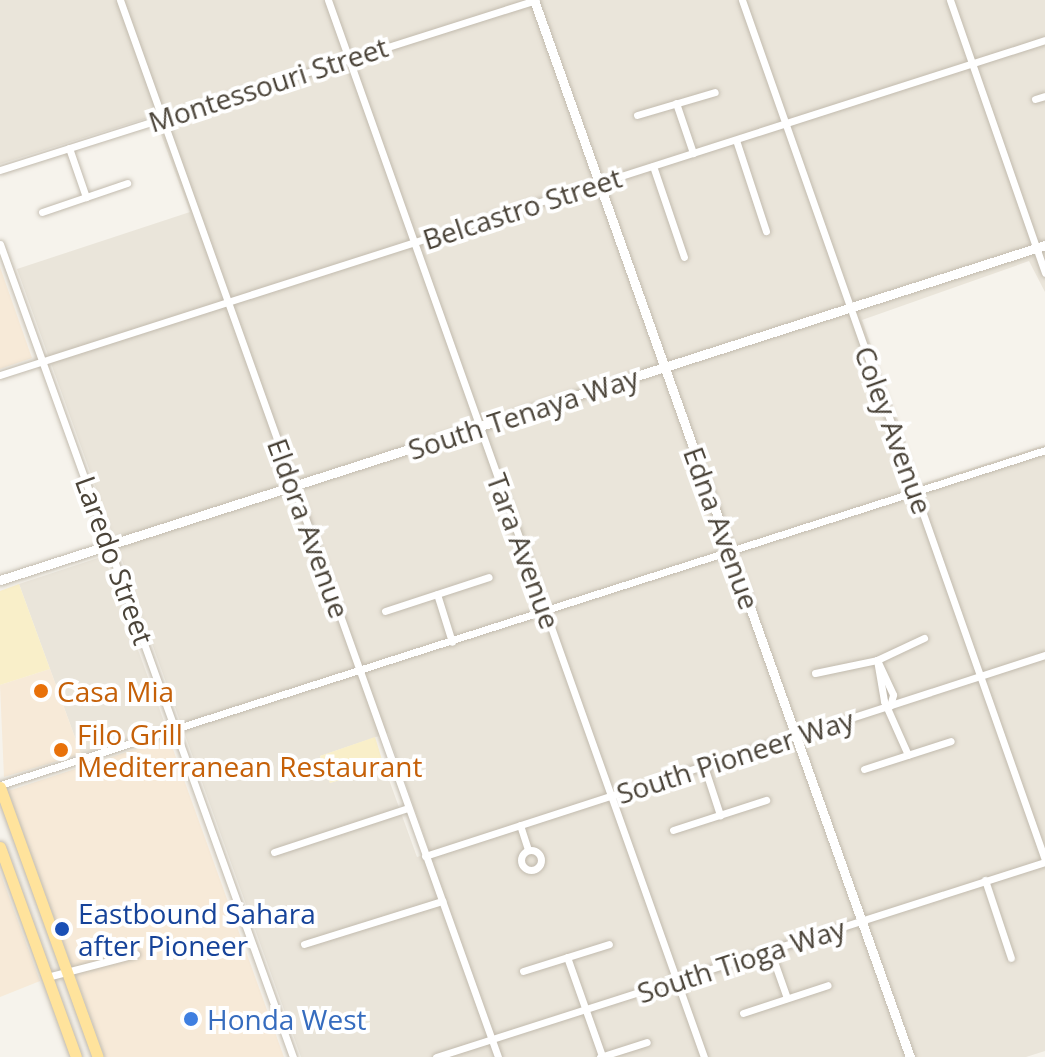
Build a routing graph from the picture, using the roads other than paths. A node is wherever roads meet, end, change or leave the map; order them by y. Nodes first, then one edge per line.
1 (120, 0) edge
2 (328, 0) edge
3 (535, 0) edge
4 (742, 0) edge
5 (950, 0) edge
6 (1045, 40) edge
7 (348, 58) junction
8 (972, 64) junction
9 (715, 92) dead end
10 (1045, 96) edge
11 (1035, 99) dead end
12 (676, 103) junction
13 (637, 115) dead end
14 (162, 118) junction
15 (786, 123) junction
16 (736, 140) junction
17 (69, 148) junction
18 (693, 153) junction
19 (653, 166) junction
20 (0, 170) edge
21 (127, 183) dead end
22 (600, 183) junction
23 (86, 197) junction
24 (42, 212) dead end
25 (766, 231) dead end
26 (414, 242) junction
27 (0, 244) edge
28 (1041, 247) edge
29 (684, 257) dead end
30 (1045, 273) edge
31 (229, 302) junction
32 (851, 308) junction
33 (43, 361) junction
34 (664, 367) junction
35 (0, 375) edge
36 (480, 427) junction
37 (1045, 450) edge
38 (294, 486) junction
39 (916, 491) junction
40 (109, 546) junction
41 (731, 551) junction
42 (489, 577) dead end
43 (0, 580) edge
44 (437, 594) junction
45 (385, 611) dead end
46 (545, 611) junction
47 (924, 638) dead end
48 (452, 642) junction
49 (1045, 655) edge
50 (877, 660) junction
51 (360, 670) junction
52 (815, 673) dead end
53 (981, 676) junction
54 (890, 706) junction
55 (175, 730) junction
56 (797, 736) junction
57 (951, 741) dead end
58 (908, 755) junction
59 (704, 766) junction
60 (864, 769) dead end
61 (0, 786) edge
62 (611, 796) junction
63 (766, 800) dead end
64 (408, 808) junction
65 (720, 815) junction
66 (520, 825) junction
67 (673, 830) dead end
68 (0, 847) edge
69 (528, 850) dead end
70 (274, 852) dead end
71 (425, 856) junction
72 (1045, 861) edge
73 (985, 880) junction
74 (442, 901) junction
75 (862, 921) junction
76 (304, 944) dead end
77 (609, 944) dead end
78 (770, 950) junction
79 (136, 954) dead end
80 (567, 957) junction
81 (1011, 958) dead end
82 (66, 971) junction
83 (523, 971) dead end
84 (47, 977) junction
85 (677, 980) junction
86 (828, 985) dead end
87 (787, 998) junction
88 (585, 1009) junction
89 (743, 1013) dead end
90 (492, 1039) junction
91 (647, 1042) dead end
92 (76, 1057) edge
93 (98, 1057) edge
94 (293, 1057) edge
95 (436, 1057) edge
96 (498, 1057) edge
97 (601, 1057) edge
98 (704, 1057) edge
99 (910, 1057) edge

1 - 14 street, Eldora Avenue
2 - 7 street, Tara Avenue
3 - 7 street, Montessouri Street
3 - 22 street, Edna Avenue
4 - 15 street, Coley Avenue
5 - 8 street
6 - 8 street, Belcastro Street
7 - 14 street, Montessouri Street
7 - 26 street, Tara Avenue
8 - 15 street, Belcastro Street
8 - 28 street
9 - 12 street
10 - 11 street
12 - 13 street
12 - 18 street
14 - 17 street, Montessouri Street
14 - 31 street, Eldora Avenue
15 - 16 street, Belcastro Street
15 - 32 street, Coley Avenue
16 - 18 street, Belcastro Street
16 - 25 street
17 - 20 street, Montessouri Street
17 - 23 street
18 - 19 street, Belcastro Street
19 - 22 street, Belcastro Street
19 - 29 street
21 - 23 street
22 - 26 street, Belcastro Street
22 - 34 street, Edna Avenue
23 - 24 street
26 - 31 street, Belcastro Street
26 - 36 street, Tara Avenue
27 - 33 street, Laredo Street
28 - 30 street
28 - 32 street, South Tenaya Way
31 - 33 street, Belcastro Street
31 - 38 street, Eldora Avenue
32 - 34 street, South Tenaya Way
32 - 39 street, Coley Avenue
33 - 35 street, Belcastro Street
33 - 40 street, Laredo Street
34 - 36 street, South Tenaya Way
34 - 41 street, Edna Avenue
36 - 38 street, South Tenaya Way
36 - 46 street, Tara Avenue
37 - 39 street
38 - 40 street, South Tenaya Way
38 - 51 street, Eldora Avenue
39 - 41 street
39 - 53 street, Coley Avenue
40 - 43 street, South Tenaya Way
40 - 55 street, Laredo Street
41 - 46 street
41 - 56 street, Edna Avenue
42 - 44 street
44 - 45 street
44 - 48 street
46 - 48 street
46 - 62 street, Tara Avenue
47 - 50 street
48 - 51 street
49 - 53 street, South Pioneer Way
50 - 52 street
50 - 54 street
51 - 55 street
51 - 64 street, Eldora Avenue
53 - 54 street, South Pioneer Way
53 - 72 street, Coley Avenue
54 - 56 street, South Pioneer Way
54 - 58 street
55 - 61 street
55 - 94 street, Laredo Street
56 - 59 street, South Pioneer Way
56 - 75 street, Edna Avenue
57 - 58 street
58 - 60 street
59 - 62 street, South Pioneer Way
59 - 65 street
61 - 82 main road
62 - 66 street, South Pioneer Way
62 - 85 street, Tara Avenue
63 - 65 street
64 - 70 street
64 - 71 street, Eldora Avenue
65 - 67 street
66 - 69 street
66 - 71 street, South Pioneer Way
68 - 84 main road
71 - 74 street, Eldora Avenue
72 - 73 street, South Tioga Way
73 - 75 street, South Tioga Way
73 - 81 street
74 - 76 street
74 - 90 street, Eldora Avenue
75 - 78 street, South Tioga Way
75 - 99 street, Edna Avenue
77 - 80 street
78 - 85 street, South Tioga Way
78 - 87 street
79 - 82 street
80 - 83 street
80 - 88 street
82 - 84 street
82 - 93 main road
84 - 92 main road
85 - 88 street, South Tioga Way
85 - 98 street, Tara Avenue
86 - 87 street
87 - 89 street
88 - 90 street, South Tioga Way
88 - 97 street
90 - 95 street, South Tioga Way
90 - 96 street, Eldora Avenue
91 - 97 street

